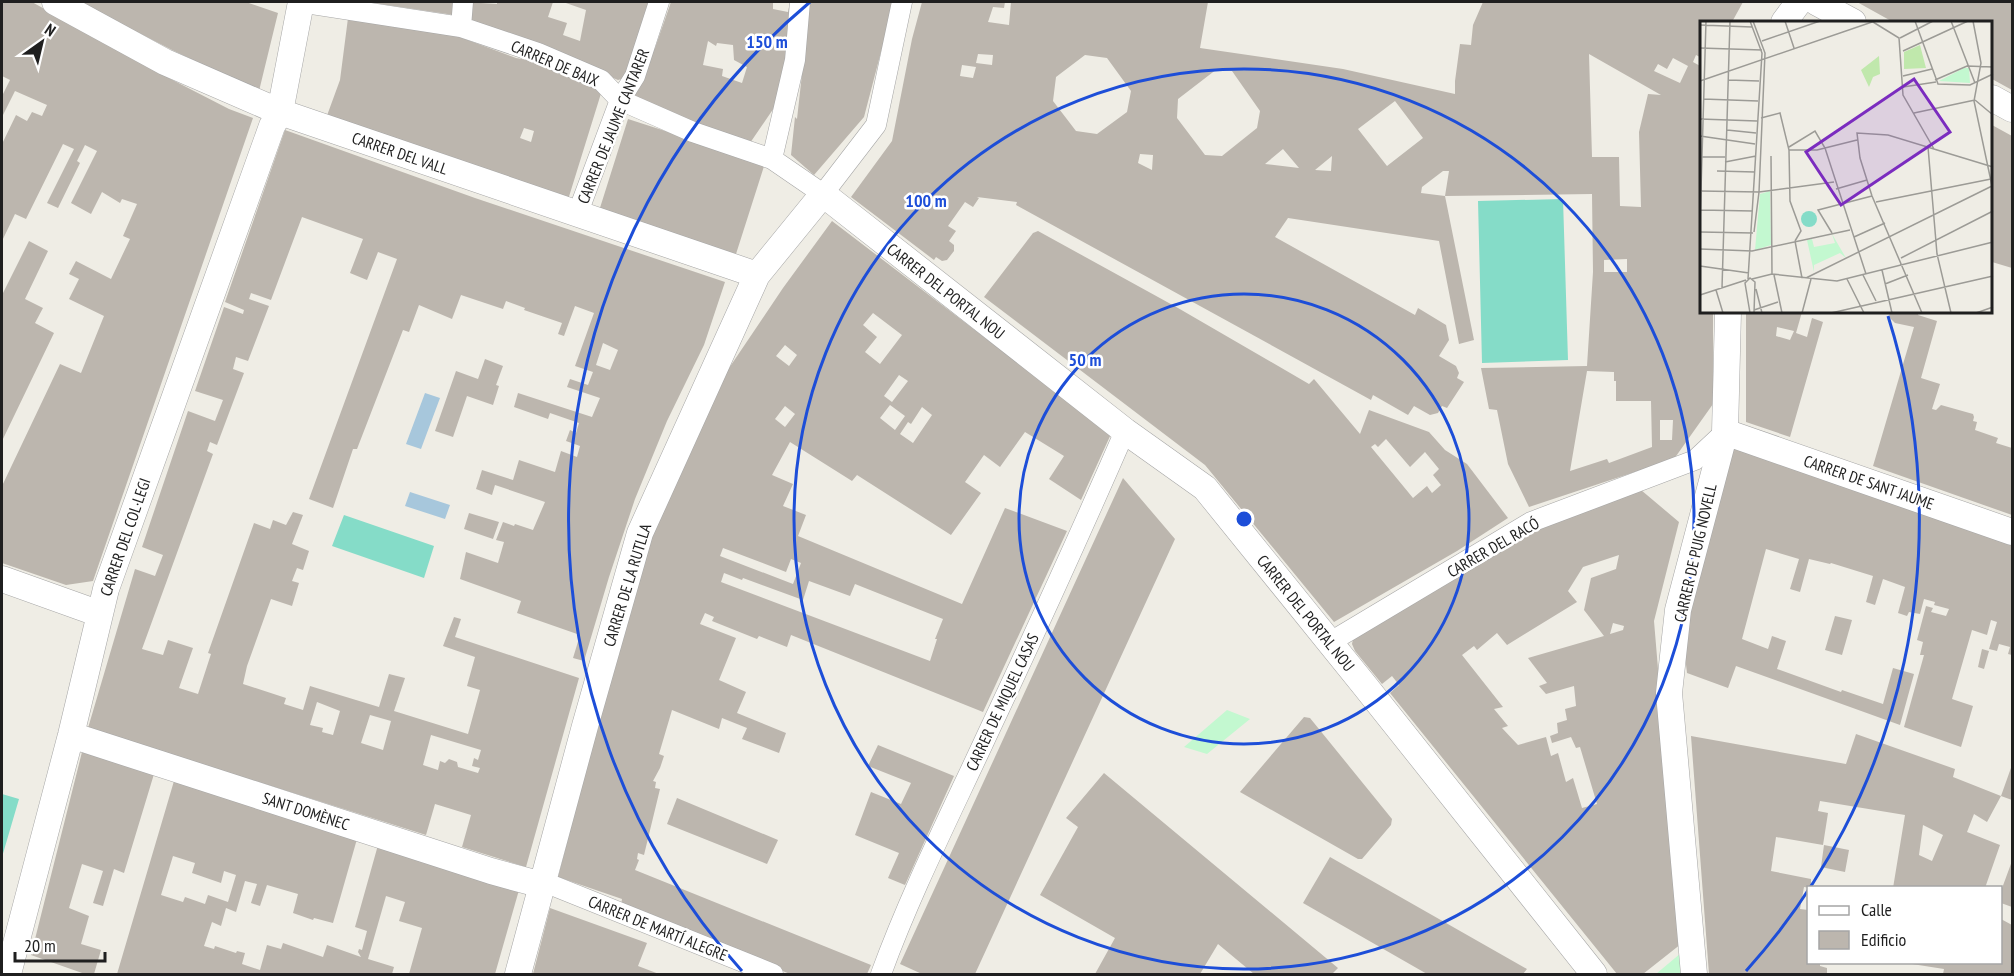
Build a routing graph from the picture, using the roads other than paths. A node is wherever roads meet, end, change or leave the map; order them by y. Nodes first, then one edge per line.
1 (55, 2) edge
2 (300, 2) edge
3 (464, 2) edge
4 (659, 2) edge
5 (800, 2) edge
6 (902, 2) edge
7 (1799, 2) edge
8 (1816, 2) edge
9 (1785, 21) edge
10 (1851, 21) edge
11 (461, 27) junction
12 (1993, 99) edge
13 (620, 100) junction
14 (2013, 109) edge
15 (280, 112) junction
16 (772, 159) junction
17 (823, 194) junction
18 (577, 215) junction
19 (757, 276) junction
20 (1728, 314) edge
21 (1125, 430) junction
22 (1725, 432) junction
23 (2013, 532) edge
24 (2, 579) edge
25 (100, 614) junction
26 (1331, 645) junction
27 (69, 741) junction
28 (542, 885) junction
29 (11, 971) edge
30 (518, 975) edge
31 (773, 975) edge
32 (881, 975) edge
33 (1594, 975) edge
34 (1694, 975) edge

1 - 15 street, CARRER DEL VALL
2 - 11 street, CARRER DE BAIX
2 - 15 street, CARRER DEL COL·LEGI
3 - 11 street
4 - 13 street, CARRER DE JAUME CANTARER
5 - 16 street
6 - 17 street
7 - 9 street
8 - 10 street
11 - 13 street, CARRER DE BAIX
12 - 14 street
13 - 16 street, CARRER DE BAIX
13 - 18 street, CARRER DE JAUME CANTARER
15 - 18 street, CARRER DEL VALL
15 - 25 street, CARRER DEL COL·LEGI
16 - 17 street, CARRER DE BAIX
17 - 19 street, CARRER DE LA RUTLLA
17 - 21 street, CARRER DEL PORTAL NOU
18 - 19 street, CARRER DEL VALL
19 - 28 street, CARRER DE LA RUTLLA
20 - 22 street, CARRER DE PUIG NOVELL
21 - 26 street, CARRER DEL PORTAL NOU
21 - 32 street, CARRER DE MIQUEL CASAS
22 - 23 street, CARRER DE SANT JAUME
22 - 26 street, CARRER DEL RACÓ
22 - 34 street, CARRER DE PUIG NOVELL
24 - 25 street
25 - 27 street, CARRER DEL COL·LEGI
26 - 33 street, CARRER DEL PORTAL NOU
27 - 28 street, SANT DOMÈNEC
27 - 29 street, CARRER DEL COL·LEGI
28 - 30 street, CARRER DE LA RUTLLA
28 - 31 street, CARRER DE MARTÍ ALEGRE

